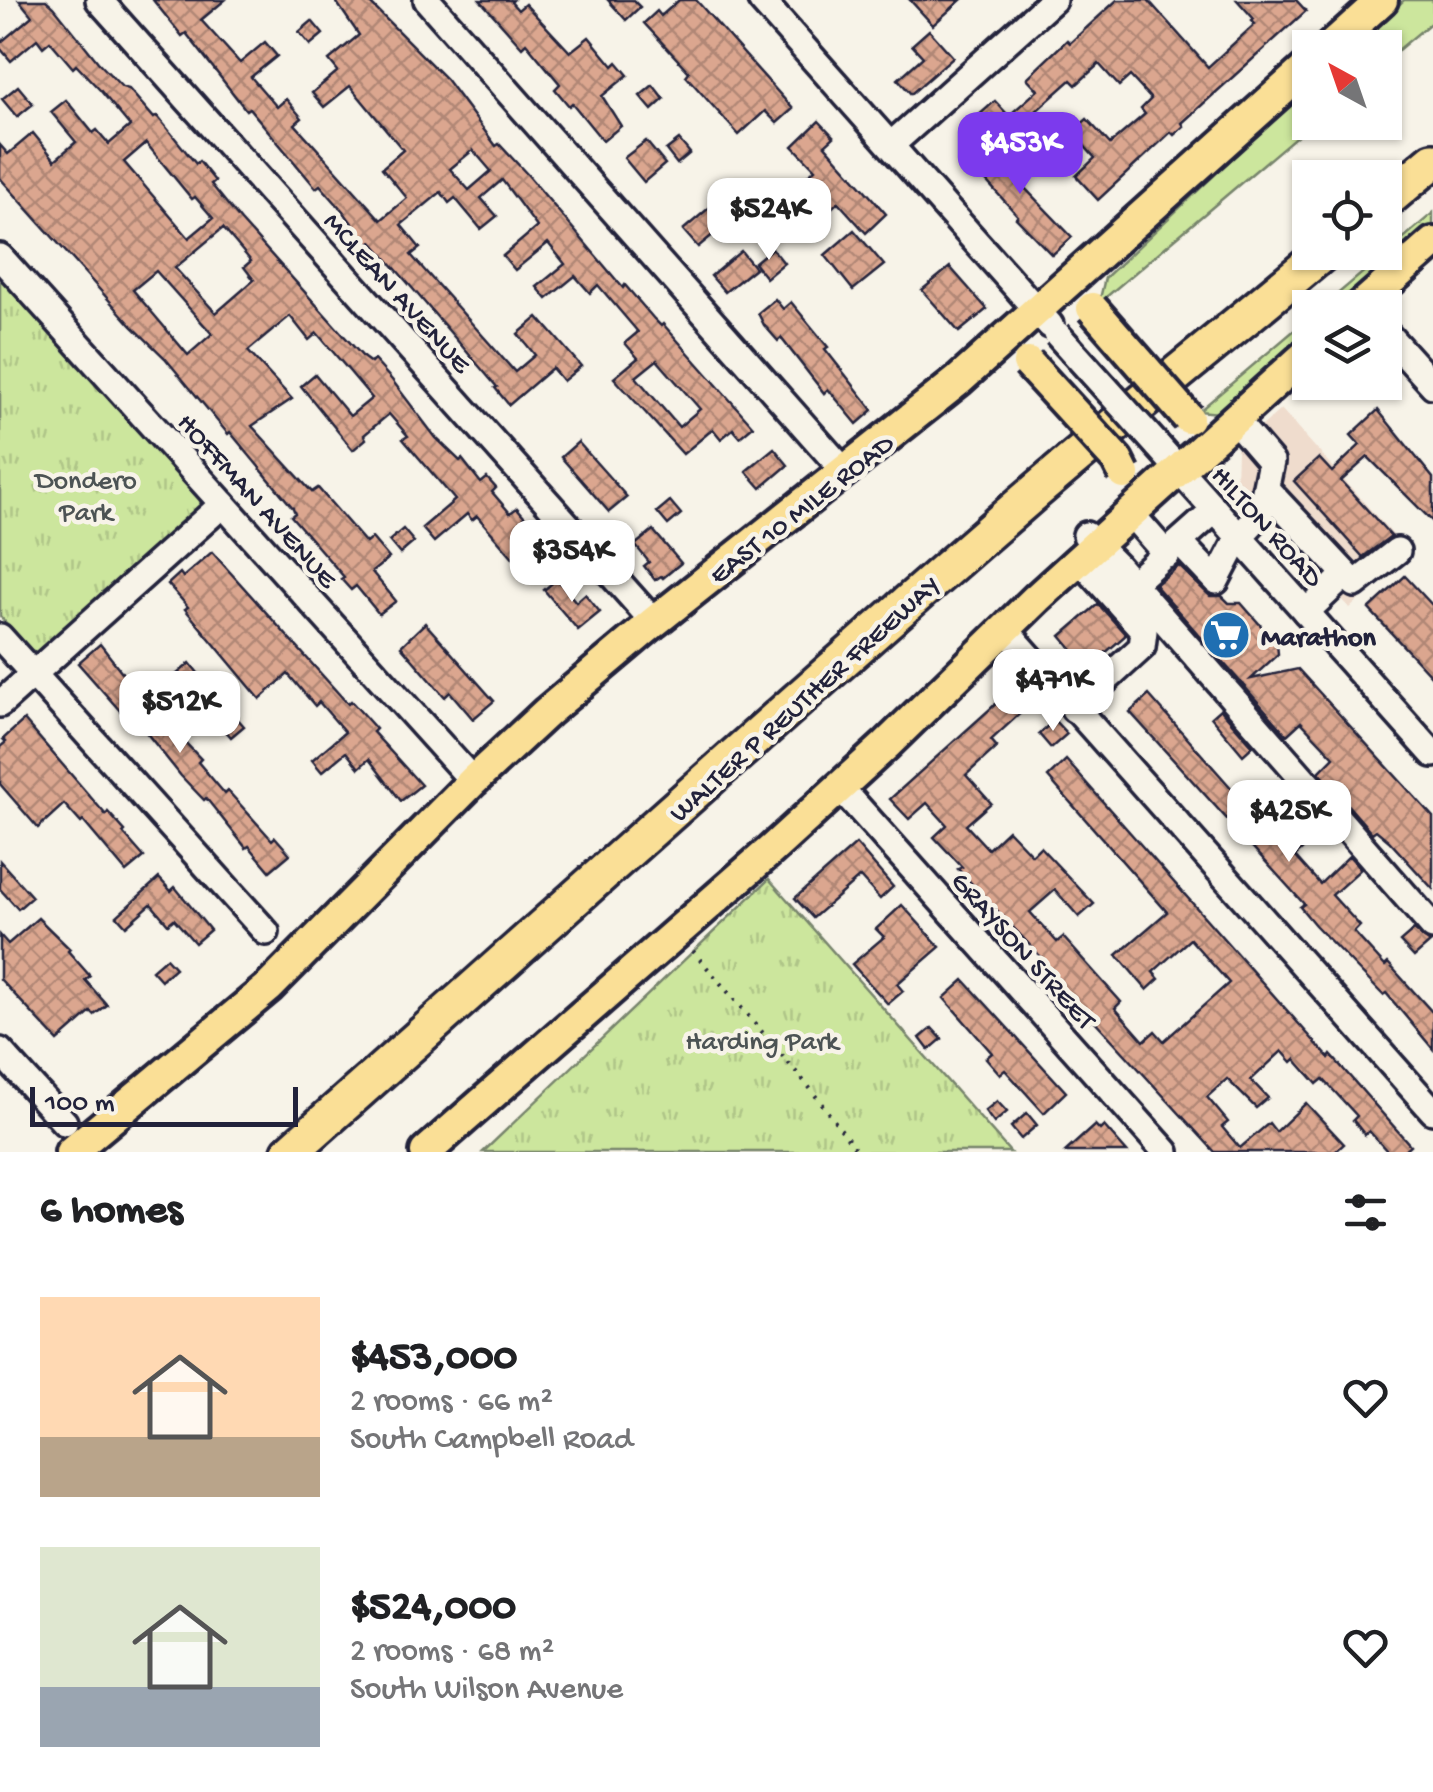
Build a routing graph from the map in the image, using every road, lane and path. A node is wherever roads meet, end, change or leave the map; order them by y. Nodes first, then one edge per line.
1 (99, 0) edge
2 (427, 0) edge
3 (761, 0) edge
4 (1053, 0) edge
5 (1382, 0) edge
6 (1349, 30) edge
7 (1292, 80) edge
8 (1231, 136) junction
9 (892, 146) junction
10 (1433, 157) edge
11 (1402, 186) edge
12 (1433, 242) edge
13 (0, 258) edge
14 (1303, 270) edge
15 (1380, 290) edge
16 (1047, 323) junction
17 (1402, 351) edge
18 (980, 360) junction
19 (1292, 367) edge
20 (1433, 386) edge
21 (1234, 419) junction
22 (1180, 470) junction
23 (845, 472) junction
24 (1267, 490) junction
25 (223, 504) junction
26 (1215, 510) junction
27 (1130, 514) junction
28 (1239, 537) junction
29 (1087, 547) junction
30 (1174, 548) junction
31 (1398, 551) dead end
32 (1345, 576) junction
33 (1132, 584) junction
34 (1306, 612) junction
35 (654, 622) junction
36 (1004, 628) junction
37 (0, 637) edge
38 (33, 674) junction
39 (0, 704) edge
40 (1074, 709) junction
41 (1433, 754) edge
42 (472, 781) junction
43 (839, 786) junction
44 (1433, 928) edge
45 (266, 932) dead end
46 (690, 948) dead end
47 (0, 1051) edge
48 (1433, 1111) edge
49 (64, 1122) dead end
50 (71, 1152) edge
51 (290, 1152) edge
52 (426, 1152) edge
53 (858, 1152) edge
54 (1166, 1152) edge

1 - 35 street, MCLEAN AVENUE
2 - 23 street
3 - 9 street, HILTON ROAD
4 - 9 street
5 - 6 main road
7 - 8 main road, EAST 10 MILE ROAD
8 - 16 main road, EAST 10 MILE ROAD
8 - 21 main road, bridge
9 - 16 street, HILTON ROAD
10 - 11 highway
12 - 15 main road
13 - 25 street, HOFFMAN AVENUE
14 - 51 highway, WALTER P REUTHER FREEWAY
16 - 18 main road, EAST 10 MILE ROAD
16 - 22 street, HILTON ROAD, bridge
17 - 20 street
18 - 23 main road, EAST 10 MILE ROAD
18 - 29 main road, bridge
19 - 21 main road
21 - 22 main road
21 - 24 street
22 - 26 street, HILTON ROAD
22 - 27 main road
23 - 35 main road, EAST 10 MILE ROAD
24 - 28 street
24 - 32 street
25 - 38 street
25 - 42 street, HOFFMAN AVENUE
26 - 28 street, HILTON ROAD
26 - 30 street
27 - 29 main road
27 - 30 street
28 - 30 street
28 - 34 street, HILTON ROAD
29 - 33 street
29 - 36 main road
29 - 40 street
30 - 33 street
31 - 32 street
32 - 34 street
33 - 44 street
34 - 41 street, HILTON ROAD
35 - 42 main road, EAST 10 MILE ROAD
36 - 40 street
36 - 43 main road
37 - 38 street
38 - 39 street
38 - 45 street
40 - 48 street
42 - 50 main road, EAST 10 MILE ROAD
43 - 52 main road
43 - 54 street, GRAYSON STREET
46 - 53 path
47 - 49 street

